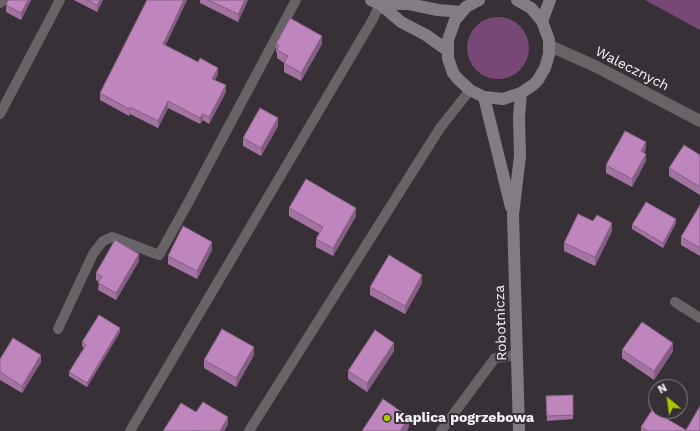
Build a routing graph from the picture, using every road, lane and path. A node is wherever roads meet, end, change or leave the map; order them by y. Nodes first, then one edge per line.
1 (60, 0) edge
2 (296, 0) edge
3 (479, 0) edge
4 (517, 0) edge
5 (550, 0) edge
6 (375, 2) edge
7 (462, 12) junction
8 (542, 21) junction
9 (550, 46) junction
10 (447, 50) junction
11 (470, 90) junction
12 (521, 93) junction
13 (484, 97) junction
14 (0, 114) edge
15 (700, 121) edge
16 (513, 215) junction
17 (675, 302) dead end
18 (700, 318) edge
19 (58, 330) dead end
20 (517, 355) junction
21 (130, 431) edge
22 (249, 431) edge
23 (441, 431) edge
24 (519, 431) edge

1 - 14 lane
2 - 19 lane
3 - 7 street
4 - 8 street
5 - 8 street
6 - 7 street
6 - 10 street
6 - 21 lane
7 - 10 street
8 - 9 street
9 - 12 street
9 - 15 street, Walecznych
10 - 11 street
11 - 13 street
11 - 22 lane
12 - 13 street
12 - 16 street, Robotnicza
13 - 16 street, Robotnicza
16 - 20 street, Robotnicza
17 - 18 lane
20 - 23 lane
20 - 24 street, Robotnicza

